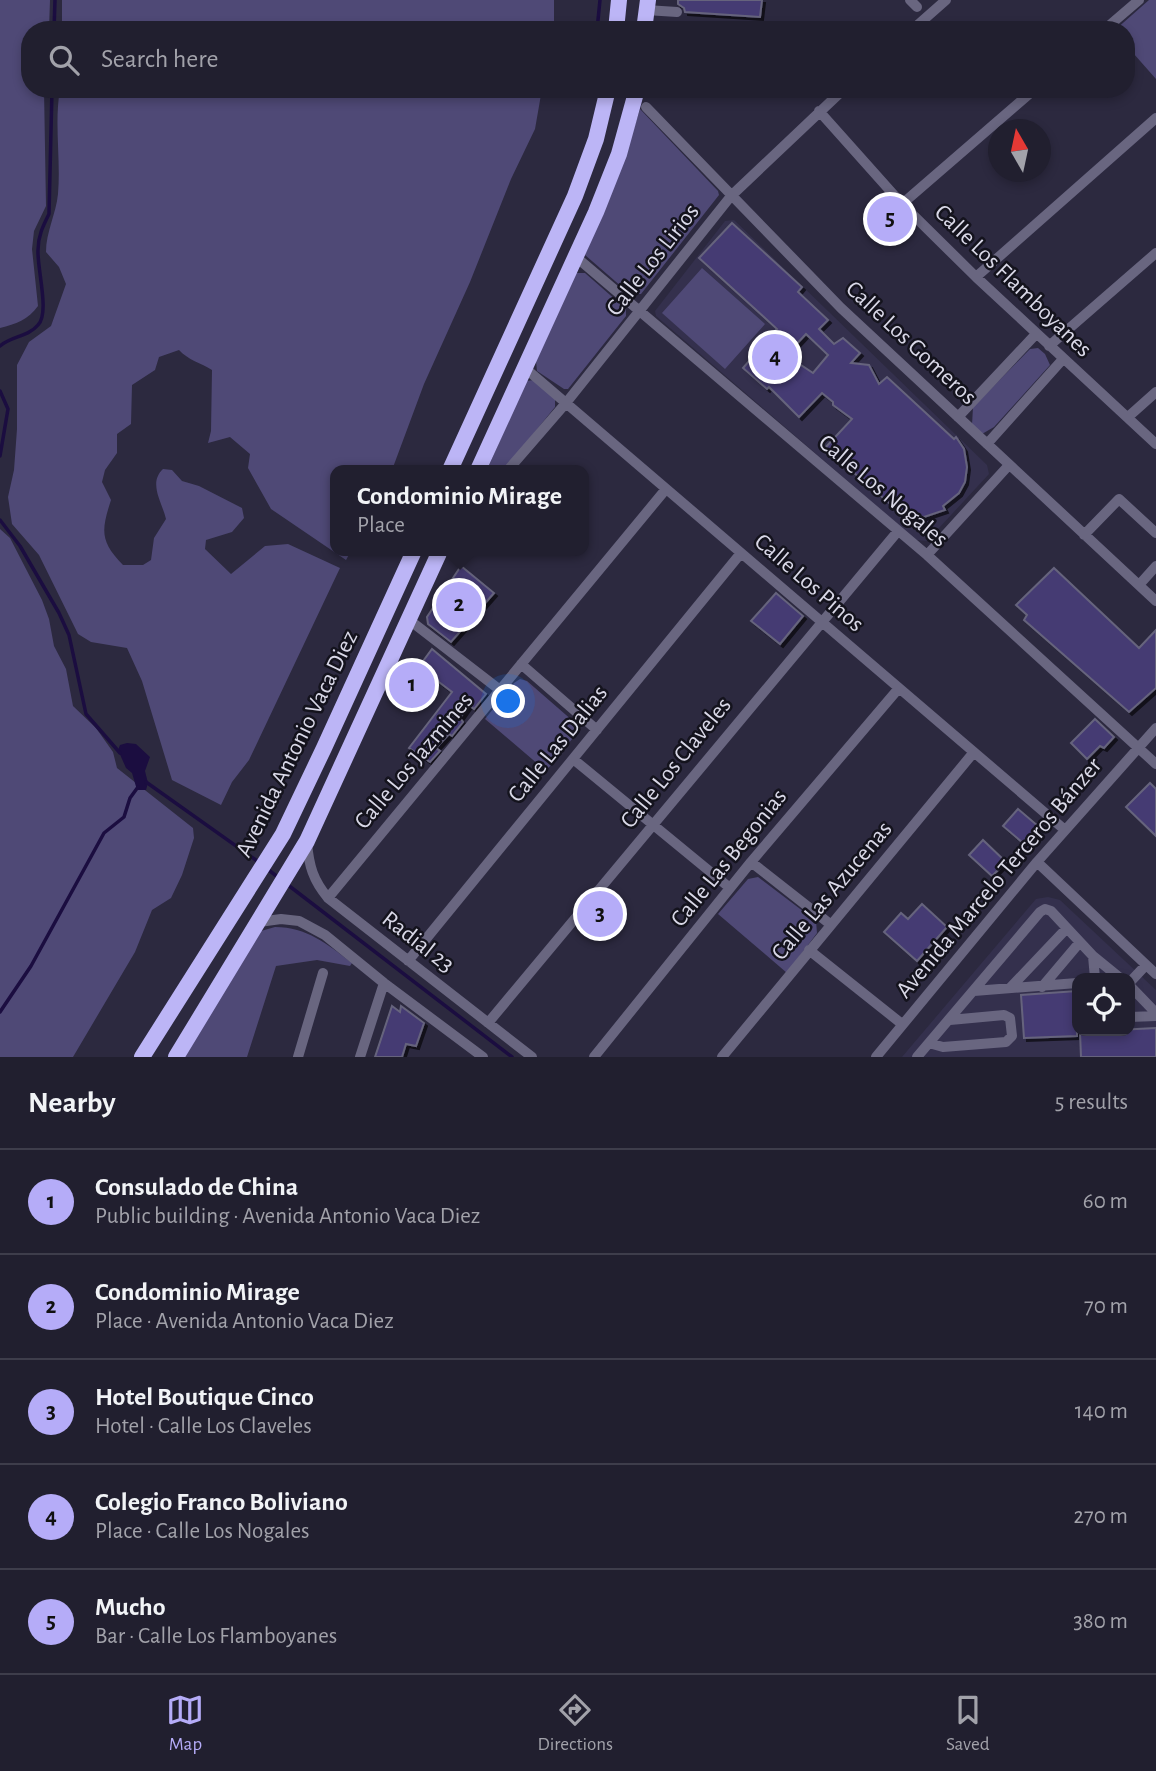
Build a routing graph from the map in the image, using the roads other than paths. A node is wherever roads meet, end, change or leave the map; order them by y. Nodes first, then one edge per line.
1 (619, 0) edge
2 (946, 0) edge
3 (1139, 0) edge
4 (647, 5) edge
5 (677, 12) dead end
6 (617, 21) edge
7 (922, 21) edge
8 (1114, 21) edge
9 (606, 98) edge
10 (635, 98) edge
11 (834, 98) edge
12 (1025, 98) edge
13 (646, 107) dead end
14 (819, 111) junction
15 (1156, 118) edge
16 (731, 195) junction
17 (902, 204) junction
18 (1156, 253) edge
19 (576, 257) junction
20 (976, 277) junction
21 (640, 311) junction
22 (1036, 334) junction
23 (1049, 346) junction
24 (1063, 359) junction
25 (525, 368) junction
26 (1156, 392) edge
27 (565, 403) junction
28 (958, 417) junction
29 (1128, 417) junction
30 (987, 444) junction
31 (1156, 444) edge
32 (452, 465) edge
33 (480, 465) edge
34 (512, 465) edge
35 (1009, 465) junction
36 (666, 489) junction
37 (898, 531) junction
38 (1156, 533) edge
39 (1084, 535) junction
40 (741, 553) junction
41 (927, 555) junction
42 (412, 556) edge
43 (438, 556) edge
44 (1156, 566) edge
45 (1139, 585) junction
46 (1156, 601) edge
47 (408, 619) junction
48 (821, 621) junction
49 (375, 636) junction
50 (521, 664) junction
51 (378, 685) junction
52 (898, 688) junction
53 (500, 690) junction
54 (1156, 729) edge
55 (597, 730) junction
56 (1139, 747) junction
57 (974, 752) junction
58 (573, 759) junction
59 (1156, 764) edge
60 (654, 824) junction
61 (1065, 830) junction
62 (307, 841) junction
63 (751, 862) junction
64 (1037, 862) junction
65 (730, 888) junction
66 (327, 898) junction
67 (259, 922) junction
68 (830, 924) junction
69 (1067, 928) junction
70 (1080, 942) junction
71 (809, 950) junction
72 (1093, 956) junction
73 (408, 961) junction
74 (1146, 965) junction
75 (196, 970) junction
76 (323, 973) dead end
77 (1095, 973) edge
78 (1114, 973) edge
79 (1156, 974) edge
80 (1135, 978) edge
81 (384, 983) junction
82 (1072, 983) edge
83 (1042, 986) junction
84 (1010, 989) junction
85 (1135, 990) edge
86 (974, 992) junction
87 (1156, 1015) edge
88 (1135, 1017) edge
89 (950, 1020) junction
90 (488, 1023) junction
91 (902, 1024) junction
92 (929, 1043) junction
93 (943, 1047) junction
94 (176, 1056) edge
95 (481, 1056) edge
96 (142, 1057) edge
97 (298, 1057) edge
98 (360, 1057) edge
99 (532, 1057) edge
100 (594, 1057) edge
101 (722, 1057) edge
102 (876, 1057) edge
103 (917, 1057) edge
104 (936, 1057) edge

1 - 6 highway
2 - 7 street
3 - 8 street
4 - 5 street
9 - 32 highway
10 - 19 highway
11 - 14 street, Calle Los Lirios
12 - 17 street
13 - 16 street, Calle Los Gomeros
14 - 16 street, Calle Los Lirios
14 - 17 street, Calle Los Flamboyanes
15 - 20 street
16 - 21 street, Calle Los Lirios
16 - 28 street, Calle Los Gomeros
17 - 20 street, Calle Los Flamboyanes
18 - 23 street
19 - 21 street, Calle Los Nogales
19 - 25 highway
20 - 22 street, Calle Los Flamboyanes
21 - 27 street, Calle Los Lirios
21 - 37 street, Calle Los Nogales
22 - 23 street, Calle Los Flamboyanes
22 - 28 street
23 - 24 street, Calle Los Flamboyanes
24 - 29 street, Calle Los Flamboyanes
24 - 30 street
25 - 27 street, Calle Los Pinos
25 - 33 highway
26 - 29 street
27 - 34 street, Calle Los Lirios
27 - 36 street, Calle Los Pinos
28 - 30 street, Calle Los Gomeros
29 - 31 street, Calle Los Flamboyanes
30 - 35 street, Calle Los Gomeros
35 - 39 street, Calle Los Gomeros
35 - 41 street
36 - 40 street, Calle Los Pinos
36 - 50 street, Calle Los Jazmines
37 - 41 street, Calle Los Nogales
37 - 48 street, Calle Los Claveles
38 - 39 street
39 - 45 street, Calle Los Gomeros
40 - 48 street, Calle Los Pinos
40 - 55 street, Calle Las Dalias
41 - 56 street, Calle Los Nogales
42 - 49 highway, Avenida Antonio Vaca Diez
43 - 47 highway, Avenida Antonio Vaca Diez
44 - 45 street
45 - 46 street, Calle Los Gomeros
47 - 51 highway, Avenida Antonio Vaca Diez
47 - 53 street
48 - 52 street, Calle Los Pinos
48 - 60 street, Calle Los Claveles
49 - 51 highway
49 - 75 highway, Avenida Antonio Vaca Diez
50 - 53 street, Calle Los Jazmines
50 - 55 street
51 - 62 highway, Avenida Antonio Vaca Diez
52 - 57 street, Calle Los Pinos
52 - 63 street, Calle Las Begonias
53 - 66 street, Calle Los Jazmines
54 - 56 street, Avenida Marcelo Terceros Bánzer
55 - 58 street, Calle Las Dalias
56 - 59 street, Calle Los Nogales
56 - 61 street, Avenida Marcelo Terceros Bánzer
57 - 61 street, Calle Los Pinos
57 - 68 street, Calle Las Azucenas
58 - 60 street
58 - 73 street, Calle Las Dalias
60 - 65 street
60 - 90 street, Calle Los Claveles
61 - 64 street, Avenida Marcelo Terceros Bánzer
62 - 66 street, Radial 23
62 - 67 highway, Avenida Antonio Vaca Diez
63 - 65 street, Calle Las Begonias
63 - 68 street
64 - 74 street
64 - 91 street, Avenida Marcelo Terceros Bánzer
65 - 100 street, Calle Las Begonias
66 - 73 street, Radial 23
67 - 81 street
67 - 94 highway, Avenida Antonio Vaca Diez
68 - 71 street, Calle Las Azucenas
69 - 70 street
69 - 84 street
69 - 86 street
70 - 72 street
70 - 83 street
71 - 91 street
71 - 101 street, Calle Las Azucenas
72 - 77 street
72 - 78 street
73 - 90 street, Radial 23
74 - 79 street
74 - 80 street
75 - 94 highway
75 - 96 highway, Avenida Antonio Vaca Diez
76 - 97 street
81 - 95 street
81 - 98 street
82 - 83 street
83 - 84 street
84 - 86 street
85 - 87 street
86 - 89 street
87 - 88 street
89 - 92 street
89 - 93 street
90 - 99 street, Radial 23
91 - 102 street, Avenida Marcelo Terceros Bánzer
92 - 93 street
92 - 103 street
93 - 104 street

